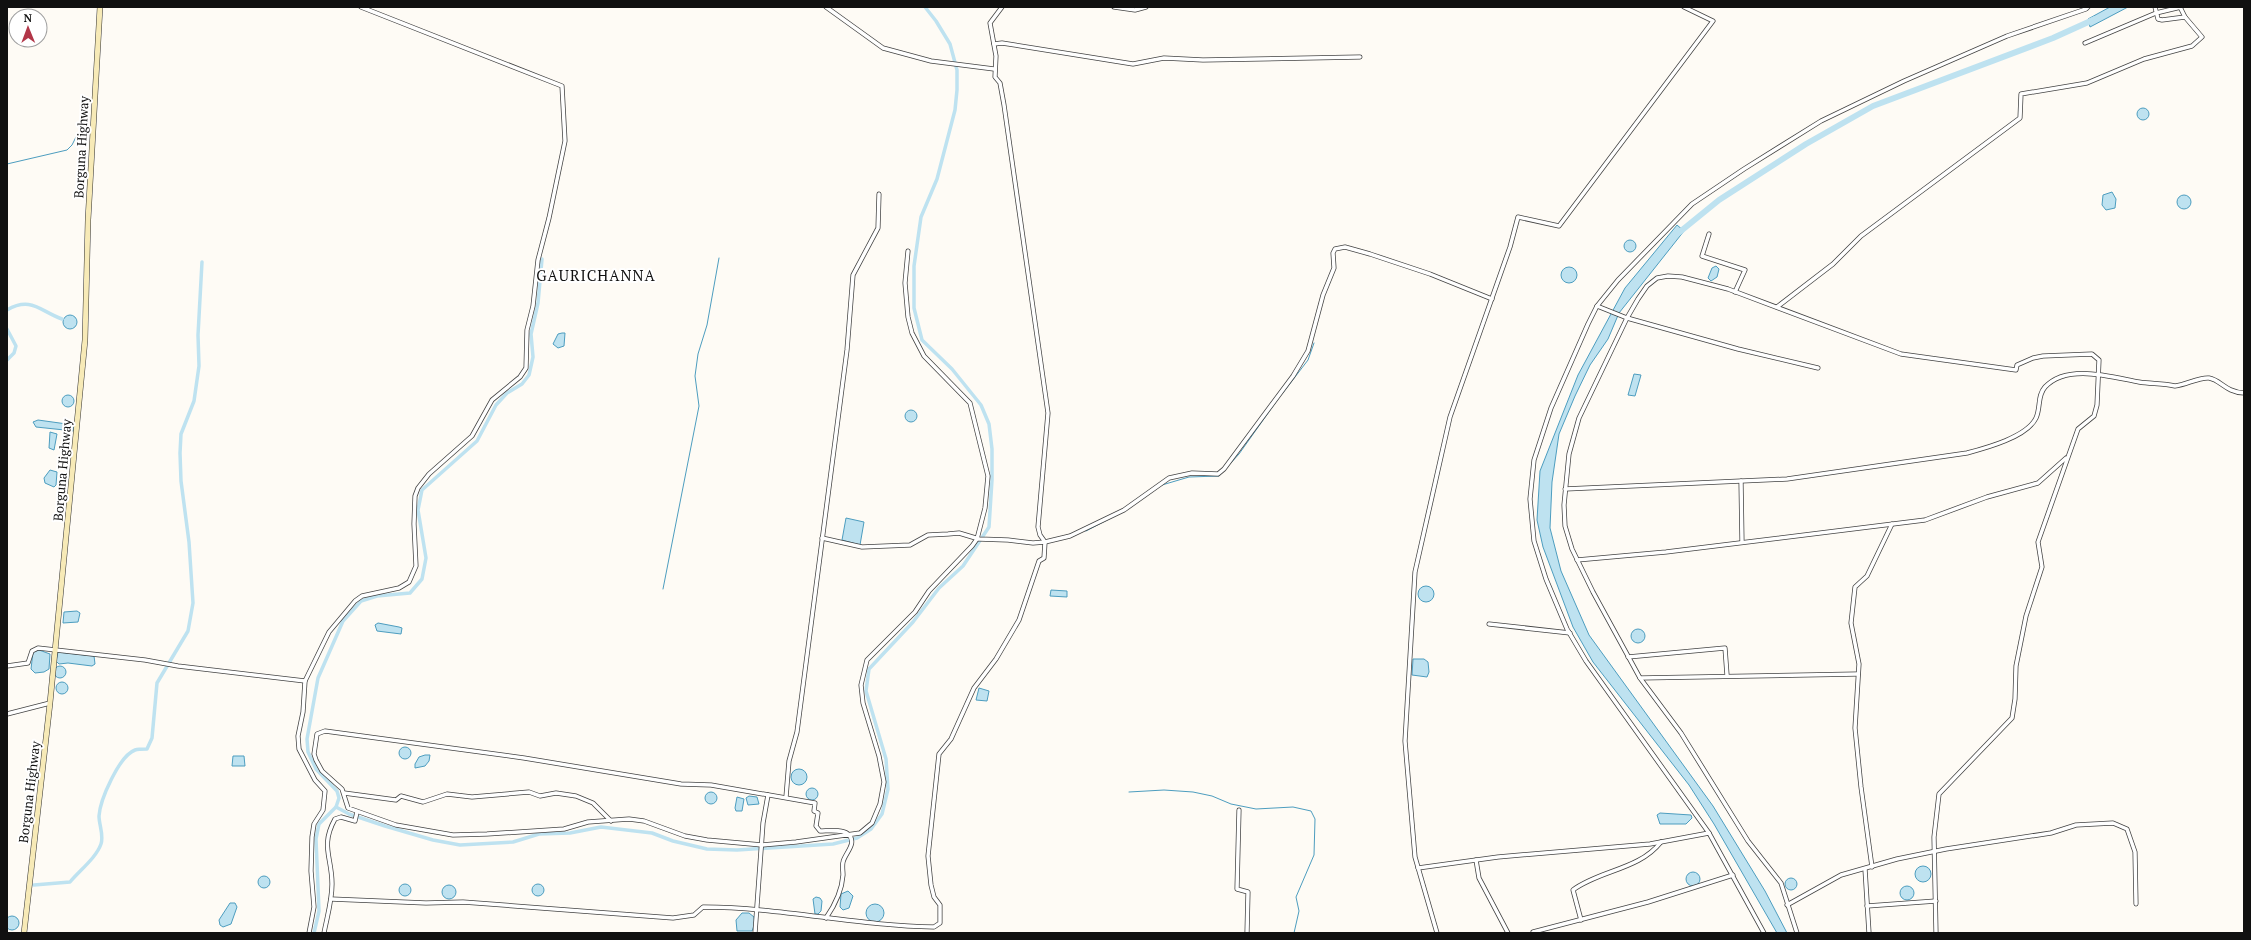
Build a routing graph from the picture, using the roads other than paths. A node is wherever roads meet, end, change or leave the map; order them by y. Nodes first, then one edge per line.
1 (100, 7) edge
2 (361, 7) edge
3 (826, 7) edge
4 (1002, 7) edge
5 (1114, 7) edge
6 (1146, 7) edge
7 (1684, 7) edge
8 (2088, 7) edge
9 (2155, 7) edge
10 (2181, 7) edge
11 (2156, 13) junction
12 (2185, 17) junction
13 (2085, 43) dead end
14 (994, 44) junction
15 (1360, 57) dead end
16 (994, 69) junction
17 (879, 194) dead end
18 (1709, 234) dead end
19 (908, 251) dead end
20 (1735, 292) junction
21 (1492, 299) junction
22 (1598, 306) junction
23 (1777, 308) junction
24 (1627, 318) junction
25 (1818, 368) dead end
26 (2099, 374) junction
27 (2244, 393) edge
28 (2068, 456) junction
29 (1741, 481) junction
30 (1565, 489) junction
31 (1892, 524) junction
32 (822, 538) junction
33 (977, 539) junction
34 (1045, 542) junction
35 (1742, 542) junction
36 (1578, 560) junction
37 (1489, 624) dead end
38 (1570, 633) junction
39 (56, 650) junction
40 (1628, 657) junction
41 (7, 666) edge
42 (1858, 674) junction
43 (1727, 675) junction
44 (1640, 678) junction
45 (305, 681) junction
46 (50, 703) junction
47 (7, 714) edge
48 (344, 794) junction
49 (768, 795) junction
50 (786, 797) junction
51 (1239, 810) dead end
52 (357, 812) junction
53 (611, 821) junction
54 (1709, 833) junction
55 (849, 836) junction
56 (1661, 842) junction
57 (762, 845) junction
58 (1934, 852) junction
59 (1476, 860) junction
60 (1872, 867) junction
61 (1418, 868) junction
62 (1865, 869) junction
63 (1733, 875) junction
64 (331, 899) junction
65 (1936, 901) junction
66 (2136, 904) dead end
67 (1787, 905) junction
68 (1867, 906) junction
69 (757, 909) junction
70 (826, 918) junction
71 (1581, 920) junction
72 (1533, 932) edge
73 (24, 933) edge
74 (309, 933) edge
75 (324, 933) edge
76 (755, 933) edge
77 (1247, 933) edge
78 (1437, 933) edge
79 (1508, 933) edge
80 (1764, 933) edge
81 (1797, 933) edge
82 (1869, 933) edge
83 (1936, 933) edge

1 - 39 main road, Borguna Highway
2 - 45 street
3 - 16 street
4 - 14 street
5 - 6 street
7 - 21 street
8 - 22 street
9 - 11 street
10 - 11 street
10 - 12 street
11 - 12 street
11 - 13 street
12 - 23 street
14 - 15 street
14 - 16 street
16 - 34 street
17 - 32 street
18 - 20 street
19 - 33 street
20 - 23 street
20 - 24 street
21 - 34 street
21 - 61 street
22 - 24 street
22 - 38 street
23 - 26 street
24 - 25 street
24 - 30 street
26 - 27 street
26 - 28 street
26 - 29 street
28 - 31 street
28 - 58 street
29 - 30 street
29 - 35 street
30 - 36 street
31 - 35 street
31 - 42 street
32 - 33 street
32 - 50 street
33 - 34 street
33 - 55 street
34 - 70 street
35 - 36 street
36 - 40 street
37 - 38 street
38 - 54 street
39 - 41 street
39 - 45 street
39 - 46 main road, Borguna Highway
40 - 43 street
40 - 44 street
42 - 43 street
42 - 60 street
43 - 44 street
44 - 67 street
45 - 74 street
46 - 47 street
46 - 73 main road, Borguna Highway
48 - 49 street
48 - 52 street
48 - 53 street
49 - 50 street
49 - 57 street
50 - 55 street
51 - 77 street
52 - 53 street
52 - 64 street
53 - 57 street
54 - 56 street
54 - 63 street
55 - 57 street
55 - 70 street
56 - 59 street
56 - 71 street
57 - 69 street
58 - 60 street
58 - 65 street
58 - 66 street
59 - 61 street
59 - 79 street
60 - 62 street
61 - 78 street
62 - 67 street
62 - 68 street
63 - 71 street
63 - 80 street
64 - 69 street
64 - 75 street
65 - 68 street
65 - 83 street
67 - 81 street
68 - 82 street
69 - 70 street
69 - 76 street
71 - 72 street

